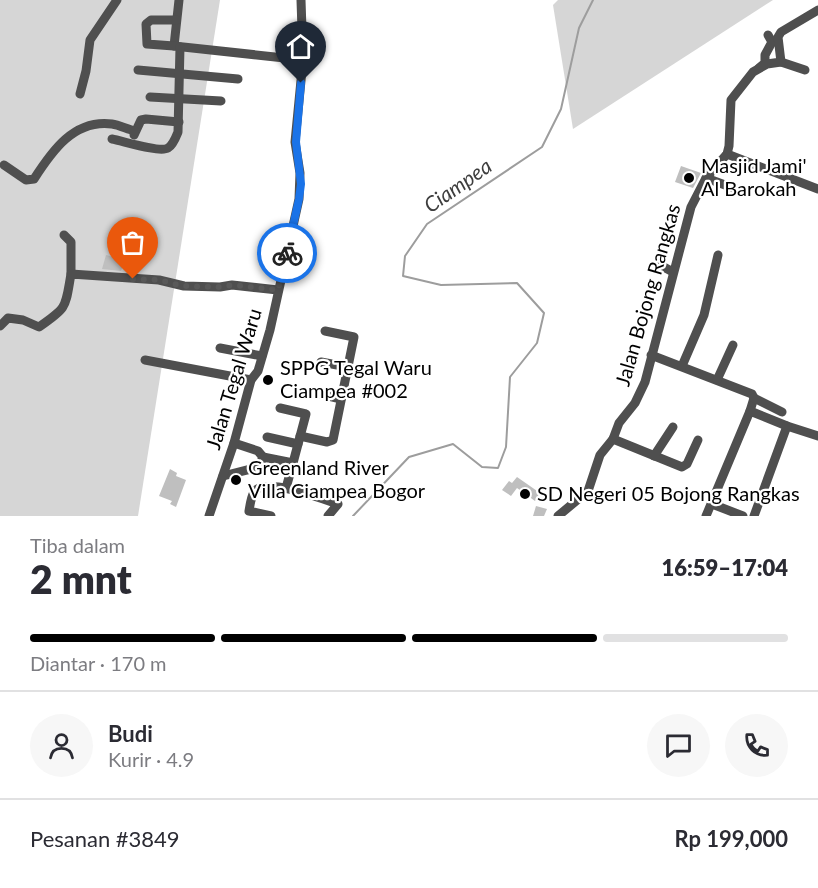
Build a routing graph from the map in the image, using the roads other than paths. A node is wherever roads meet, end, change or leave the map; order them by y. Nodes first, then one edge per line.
1 (117, 0) edge
2 (179, 0) edge
3 (301, 0) edge
4 (818, 10) edge
5 (176, 20) junction
6 (768, 35) dead end
7 (177, 46) junction
8 (303, 60) junction
9 (781, 62) junction
10 (759, 68) junction
11 (138, 70) dead end
12 (805, 70) dead end
13 (180, 74) junction
14 (238, 79) dead end
15 (80, 94) dead end
16 (150, 97) dead end
17 (180, 99) junction
18 (221, 101) dead end
19 (179, 122) junction
20 (135, 131) junction
21 (112, 139) dead end
22 (131, 143) junction
23 (727, 154) junction
24 (4, 165) dead end
25 (706, 178) junction
26 (736, 189) dead end
27 (818, 189) edge
28 (64, 235) dead end
29 (718, 255) dead end
30 (660, 265) dead end
31 (673, 272) junction
32 (71, 274) junction
33 (278, 290) junction
34 (0, 326) edge
35 (325, 332) dead end
36 (733, 345) dead end
37 (220, 348) dead end
38 (262, 356) junction
39 (651, 356) junction
40 (145, 360) dead end
41 (321, 362) dead end
42 (681, 366) junction
43 (348, 367) junction
44 (251, 380) junction
45 (717, 380) junction
46 (316, 393) dead end
47 (754, 398) junction
48 (341, 399) junction
49 (280, 408) dead end
50 (750, 411) junction
51 (782, 412) dead end
52 (787, 426) junction
53 (673, 427) dead end
54 (818, 436) edge
55 (267, 437) dead end
56 (613, 439) junction
57 (299, 440) junction
58 (698, 440) dead end
59 (234, 443) junction
60 (654, 456) junction
61 (263, 457) junction
62 (292, 463) junction
63 (223, 476) junction
64 (286, 488) junction
65 (712, 504) junction
66 (248, 513) edge
67 (209, 516) edge
68 (271, 516) edge
69 (328, 516) edge
70 (558, 516) edge
71 (706, 516) edge
72 (743, 516) edge
73 (754, 516) edge

1 - 15 street
2 - 5 street
3 - 8 street, Jalan Tegal Waru
4 - 9 street
5 - 7 street
5 - 7 street
6 - 10 street
7 - 8 street
7 - 13 street
8 - 33 street, Jalan Tegal Waru
9 - 10 street
9 - 12 street
10 - 23 street
11 - 13 street
13 - 14 street
13 - 17 street
16 - 17 street
17 - 18 street
17 - 19 street
19 - 20 street
19 - 22 street
20 - 22 street
20 - 24 street
21 - 22 street
23 - 25 street, Jalan Bojong Rangkas
23 - 27 street
25 - 26 street
25 - 31 street, Jalan Bojong Rangkas
28 - 32 street
29 - 42 street
30 - 31 street
31 - 39 street, Jalan Bojong Rangkas
32 - 33 street
32 - 34 street
33 - 38 street, Jalan Tegal Waru
35 - 43 street
36 - 45 street
37 - 38 street
38 - 44 street, Jalan Tegal Waru
39 - 42 street
39 - 56 street, Jalan Bojong Rangkas
40 - 44 street
41 - 43 street
42 - 45 street
43 - 48 street
44 - 59 street, Jalan Tegal Waru
45 - 47 street
46 - 48 street
47 - 50 street
47 - 51 street
48 - 57 street
49 - 57 street
50 - 52 street
50 - 65 street
52 - 54 street
52 - 73 street
53 - 60 street
55 - 57 street
56 - 60 street
56 - 70 street, Jalan Bojong Rangkas
57 - 62 street
58 - 60 street
59 - 61 street
59 - 63 street, Jalan Tegal Waru
61 - 62 street
61 - 63 street
62 - 64 street
63 - 67 street, Jalan Tegal Waru
64 - 66 street
64 - 69 street
65 - 71 street
65 - 72 street
66 - 68 street

